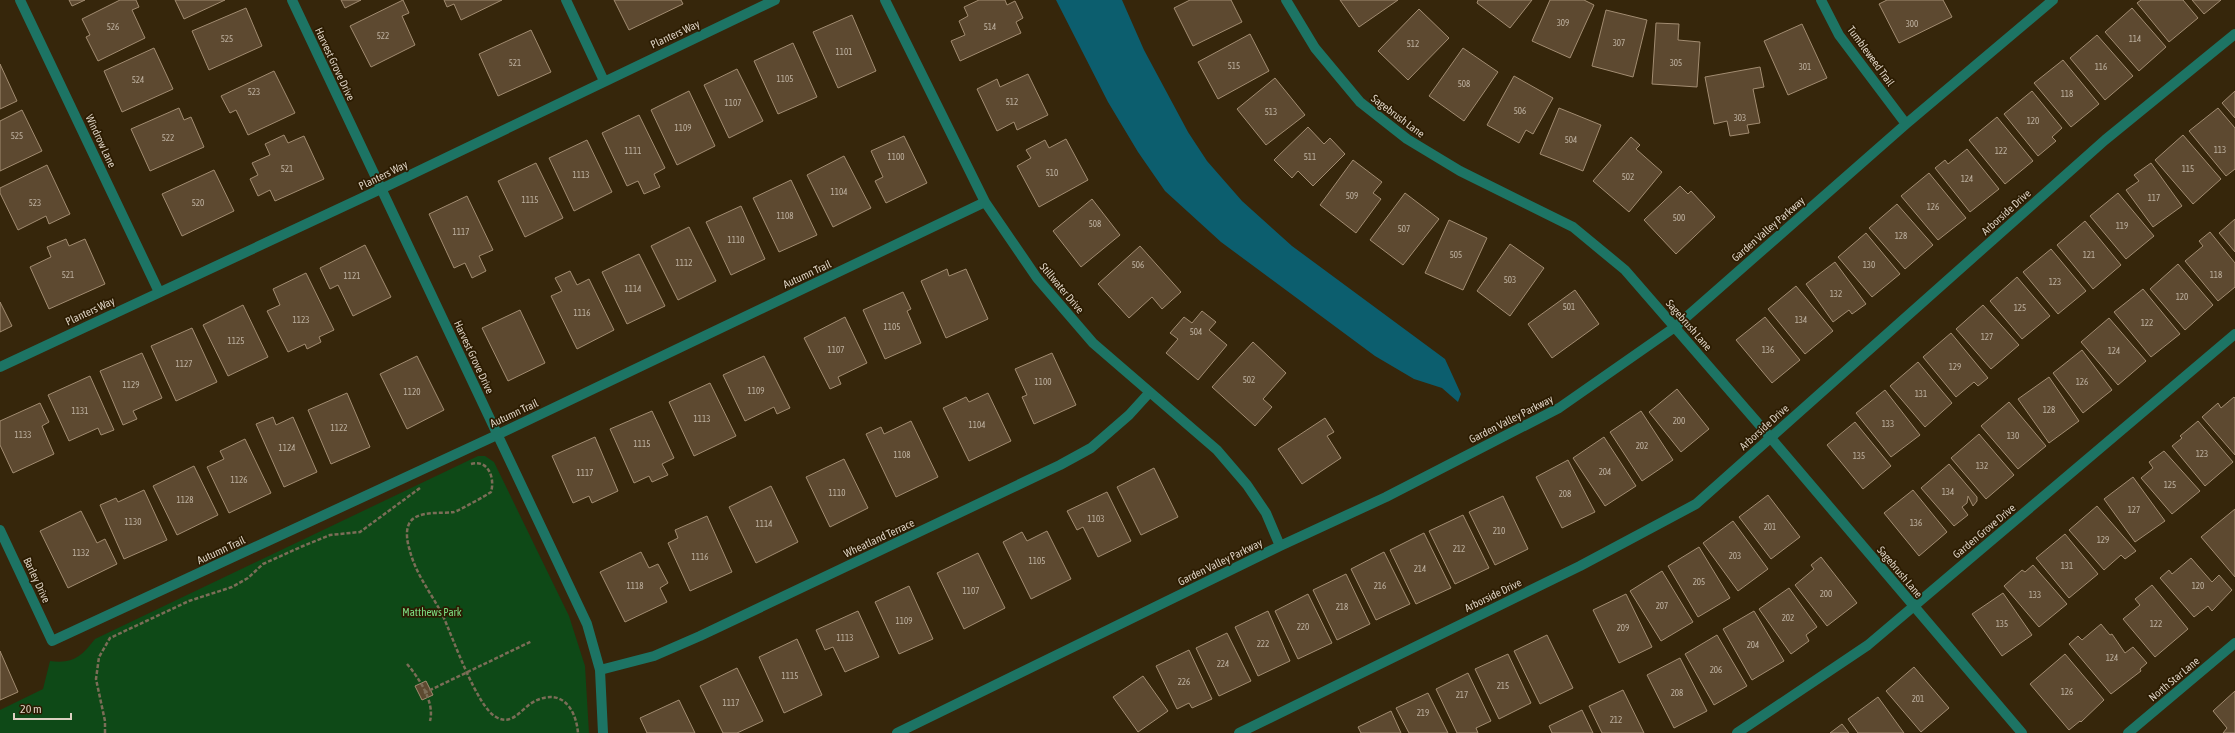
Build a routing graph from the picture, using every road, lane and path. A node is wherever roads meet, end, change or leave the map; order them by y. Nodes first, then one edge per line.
1 (20, 0) edge
2 (292, 0) edge
3 (566, 0) edge
4 (775, 0) edge
5 (885, 0) edge
6 (1286, 0) edge
7 (1821, 0) edge
8 (2053, 0) edge
9 (2235, 34) edge
10 (604, 81) junction
11 (1906, 124) junction
12 (381, 189) junction
13 (985, 202) junction
14 (159, 292) junction
15 (1676, 327) junction
16 (2235, 334) edge
17 (0, 367) edge
18 (1149, 393) junction
19 (497, 435) junction
20 (1770, 438) junction
21 (465, 466) dead end
22 (426, 485) dead end
23 (0, 530) edge
24 (1280, 546) junction
25 (1914, 606) junction
26 (52, 641) joint
27 (532, 641) dead end
28 (2235, 643) edge
29 (407, 664) dead end
30 (600, 670) junction
31 (468, 672) junction
32 (424, 692) junction
33 (430, 721) dead end
34 (913, 730) edge
35 (105, 733) edge
36 (578, 733) edge
37 (603, 733) edge
38 (897, 733) edge
39 (1239, 733) edge
40 (1737, 733) edge
41 (2022, 733) edge
42 (2128, 733) edge

1 - 14 street, Windrow Lane
2 - 12 street, Harvest Grove Drive
3 - 10 street
4 - 10 street, Planters Way
5 - 13 street, Stillwater Drive
6 - 15 street, Sagebrush Lane
7 - 11 street, Tumbleweed Trail
8 - 11 street, Garden Valley Parkway
9 - 20 street, Arborside Drive
10 - 12 street, Planters Way
11 - 15 street, Garden Valley Parkway
12 - 14 street, Planters Way
12 - 19 street, Harvest Grove Drive
13 - 18 street, Stillwater Drive
13 - 19 street, Autumn Trail
14 - 17 street, Planters Way
15 - 20 street, Sagebrush Lane
15 - 24 street, Garden Valley Parkway
16 - 25 street, Garden Grove Drive
18 - 24 street, Stillwater Drive
18 - 30 street, Wheatland Terrace
19 - 26 street, Autumn Trail
19 - 30 street, Harvest Grove Drive
20 - 25 street, Sagebrush Lane
20 - 39 street, Arborside Drive
21 - 31 path
22 - 35 path
23 - 26 street, Barley Drive
24 - 34 street, Garden Valley Parkway
25 - 40 street, Garden Grove Drive
25 - 41 street, Sagebrush Lane
27 - 31 path
28 - 42 street, North Star Lane
29 - 32 path
30 - 37 street, Harvest Grove Drive
31 - 32 path
31 - 36 path
32 - 33 path
34 - 38 street, Garden Valley Parkway

